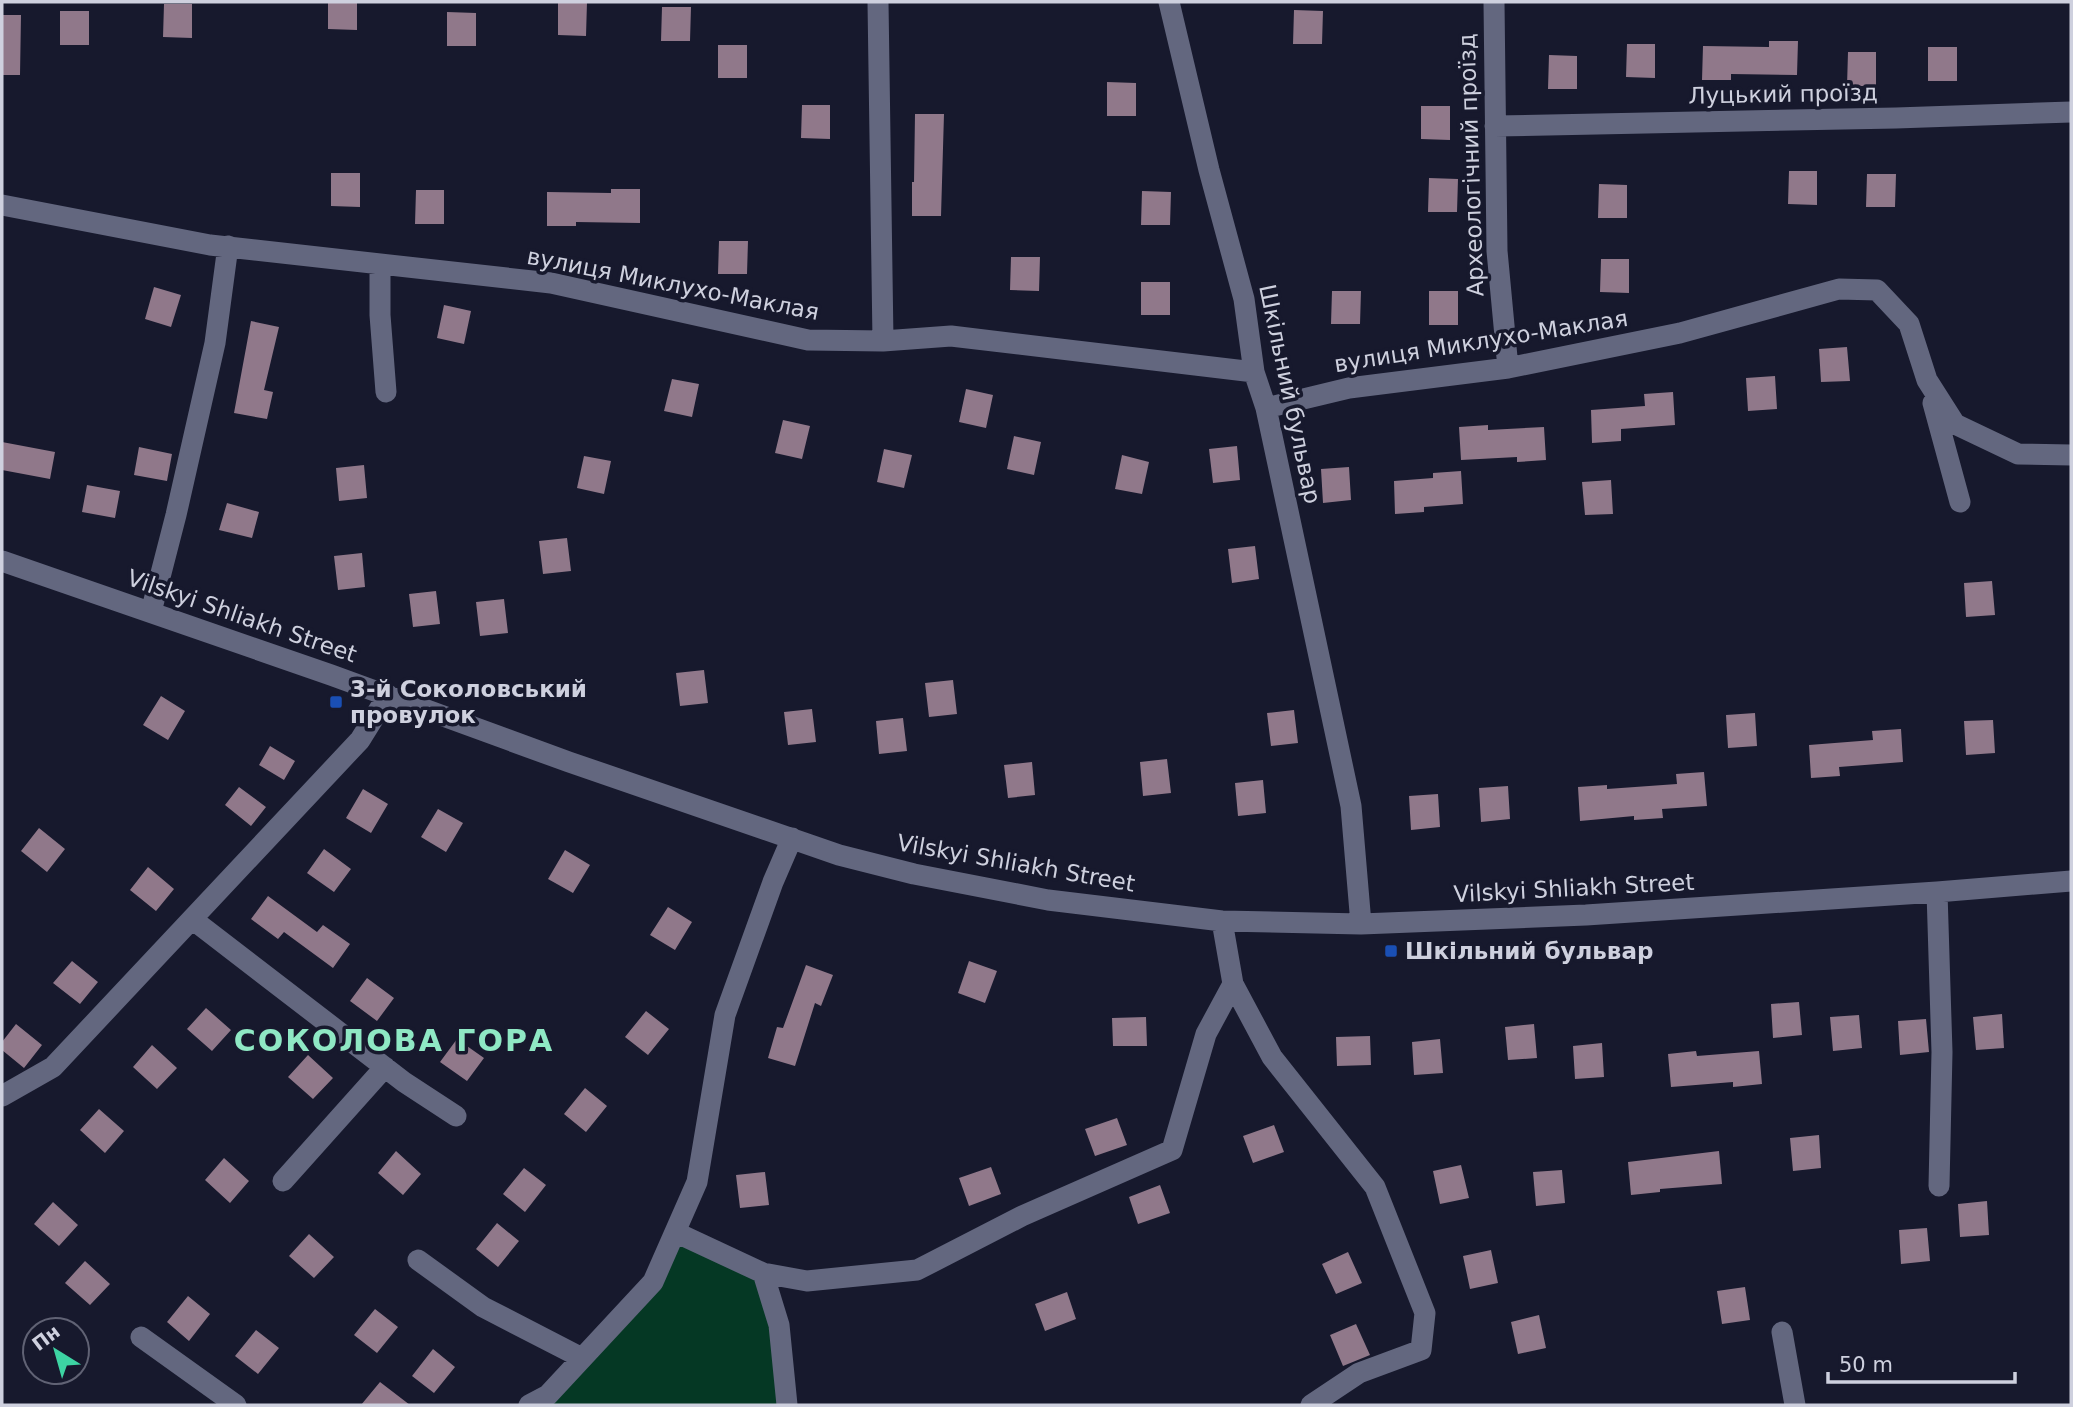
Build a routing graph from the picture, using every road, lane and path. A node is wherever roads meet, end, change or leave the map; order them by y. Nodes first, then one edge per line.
1 (878, 2) edge
2 (1169, 2) edge
3 (1494, 2) edge
4 (2071, 112) edge
5 (1495, 125) junction
6 (2, 205) edge
7 (228, 246) junction
8 (380, 264) junction
9 (883, 341) junction
10 (1508, 368) junction
11 (1254, 372) junction
12 (1927, 380) junction
13 (386, 392) dead end
14 (1266, 408) junction
15 (2071, 455) edge
16 (1960, 502) dead end
17 (2, 561) edge
18 (151, 612) junction
19 (388, 695) junction
20 (792, 838) junction
21 (2071, 881) edge
22 (1937, 892) junction
23 (192, 919) junction
24 (1222, 921) junction
25 (1361, 924) junction
26 (1233, 984) junction
27 (385, 1067) junction
28 (3, 1094) edge
29 (456, 1116) dead end
30 (283, 1181) dead end
31 (1939, 1186) dead end
32 (675, 1231) junction
33 (418, 1260) dead end
34 (763, 1273) junction
35 (1782, 1332) dead end
36 (141, 1337) dead end
37 (582, 1358) junction
38 (236, 1405) edge
39 (529, 1405) edge
40 (787, 1405) edge
41 (1311, 1405) edge
42 (1795, 1405) edge

1 - 9 street
2 - 11 street, Шкільний бульвар
3 - 5 street, Археологічний проїзд
4 - 5 street, Луцький проїзд
5 - 10 street, Археологічний проїзд
6 - 7 street, вулиця Миклухо-Маклая
7 - 8 street, вулиця Миклухо-Маклая
7 - 18 street
8 - 9 street, вулиця Миклухо-Маклая
8 - 13 street
9 - 11 street, вулиця Миклухо-Маклая
10 - 12 street, вулиця Миклухо-Маклая
10 - 14 street, вулиця Миклухо-Маклая
11 - 14 street, Шкільний бульвар
12 - 15 street, вулиця Миклухо-Маклая
12 - 16 street
14 - 25 street, Шкільний бульвар
17 - 18 street, Vilskyi Shliakh Street
18 - 19 street, Vilskyi Shliakh Street
19 - 20 street, Vilskyi Shliakh Street
19 - 23 street
20 - 24 street, Vilskyi Shliakh Street
20 - 32 street
21 - 22 street, Vilskyi Shliakh Street
22 - 25 street, Vilskyi Shliakh Street
22 - 31 street
23 - 27 street
23 - 28 street
24 - 25 street, Vilskyi Shliakh Street
24 - 26 street
26 - 34 street
26 - 41 street
27 - 29 street
27 - 30 street
32 - 34 street
32 - 37 street
33 - 37 street
34 - 40 street
35 - 42 street
36 - 38 street
37 - 39 street

